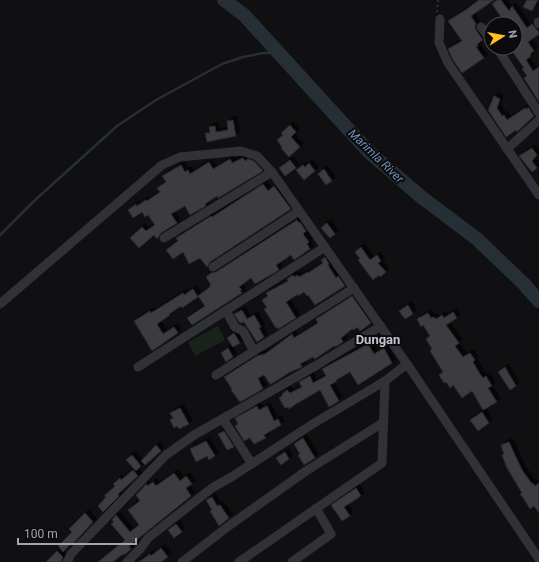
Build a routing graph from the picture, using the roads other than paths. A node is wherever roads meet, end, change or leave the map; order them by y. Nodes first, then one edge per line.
1 (440, 19) road end
2 (481, 27) dead end
3 (483, 30) edge
4 (502, 56) edge
5 (539, 113) edge
6 (539, 120) edge
7 (507, 149) junction
8 (272, 172) junction
9 (539, 195) edge
10 (299, 211) junction
11 (164, 238) dead end
12 (325, 247) junction
13 (213, 267) dead end
14 (354, 288) junction
15 (0, 304) edge
16 (226, 311) junction
17 (381, 326) junction
18 (254, 351) junction
19 (407, 364) junction
20 (138, 367) dead end
21 (216, 375) dead end
22 (385, 381) junction
23 (223, 419) junction
24 (384, 422) junction
25 (252, 464) junction
26 (316, 508) junction
27 (539, 559) edge
28 (67, 562) edge
29 (127, 562) edge
30 (182, 562) edge
31 (239, 562) edge
32 (292, 562) edge

1 - 7 street
2 - 3 street
4 - 5 street
6 - 7 street
7 - 9 street
8 - 10 street
8 - 11 street
8 - 15 street
10 - 12 street
10 - 13 street
12 - 14 street
12 - 16 street
14 - 17 street
14 - 18 street
16 - 18 street
16 - 20 street
17 - 19 street
17 - 23 street
18 - 21 street
19 - 22 street
19 - 27 street
22 - 24 street
22 - 25 street
23 - 25 street
23 - 28 street
24 - 26 street
24 - 30 street
25 - 29 street
26 - 31 street
26 - 32 street

